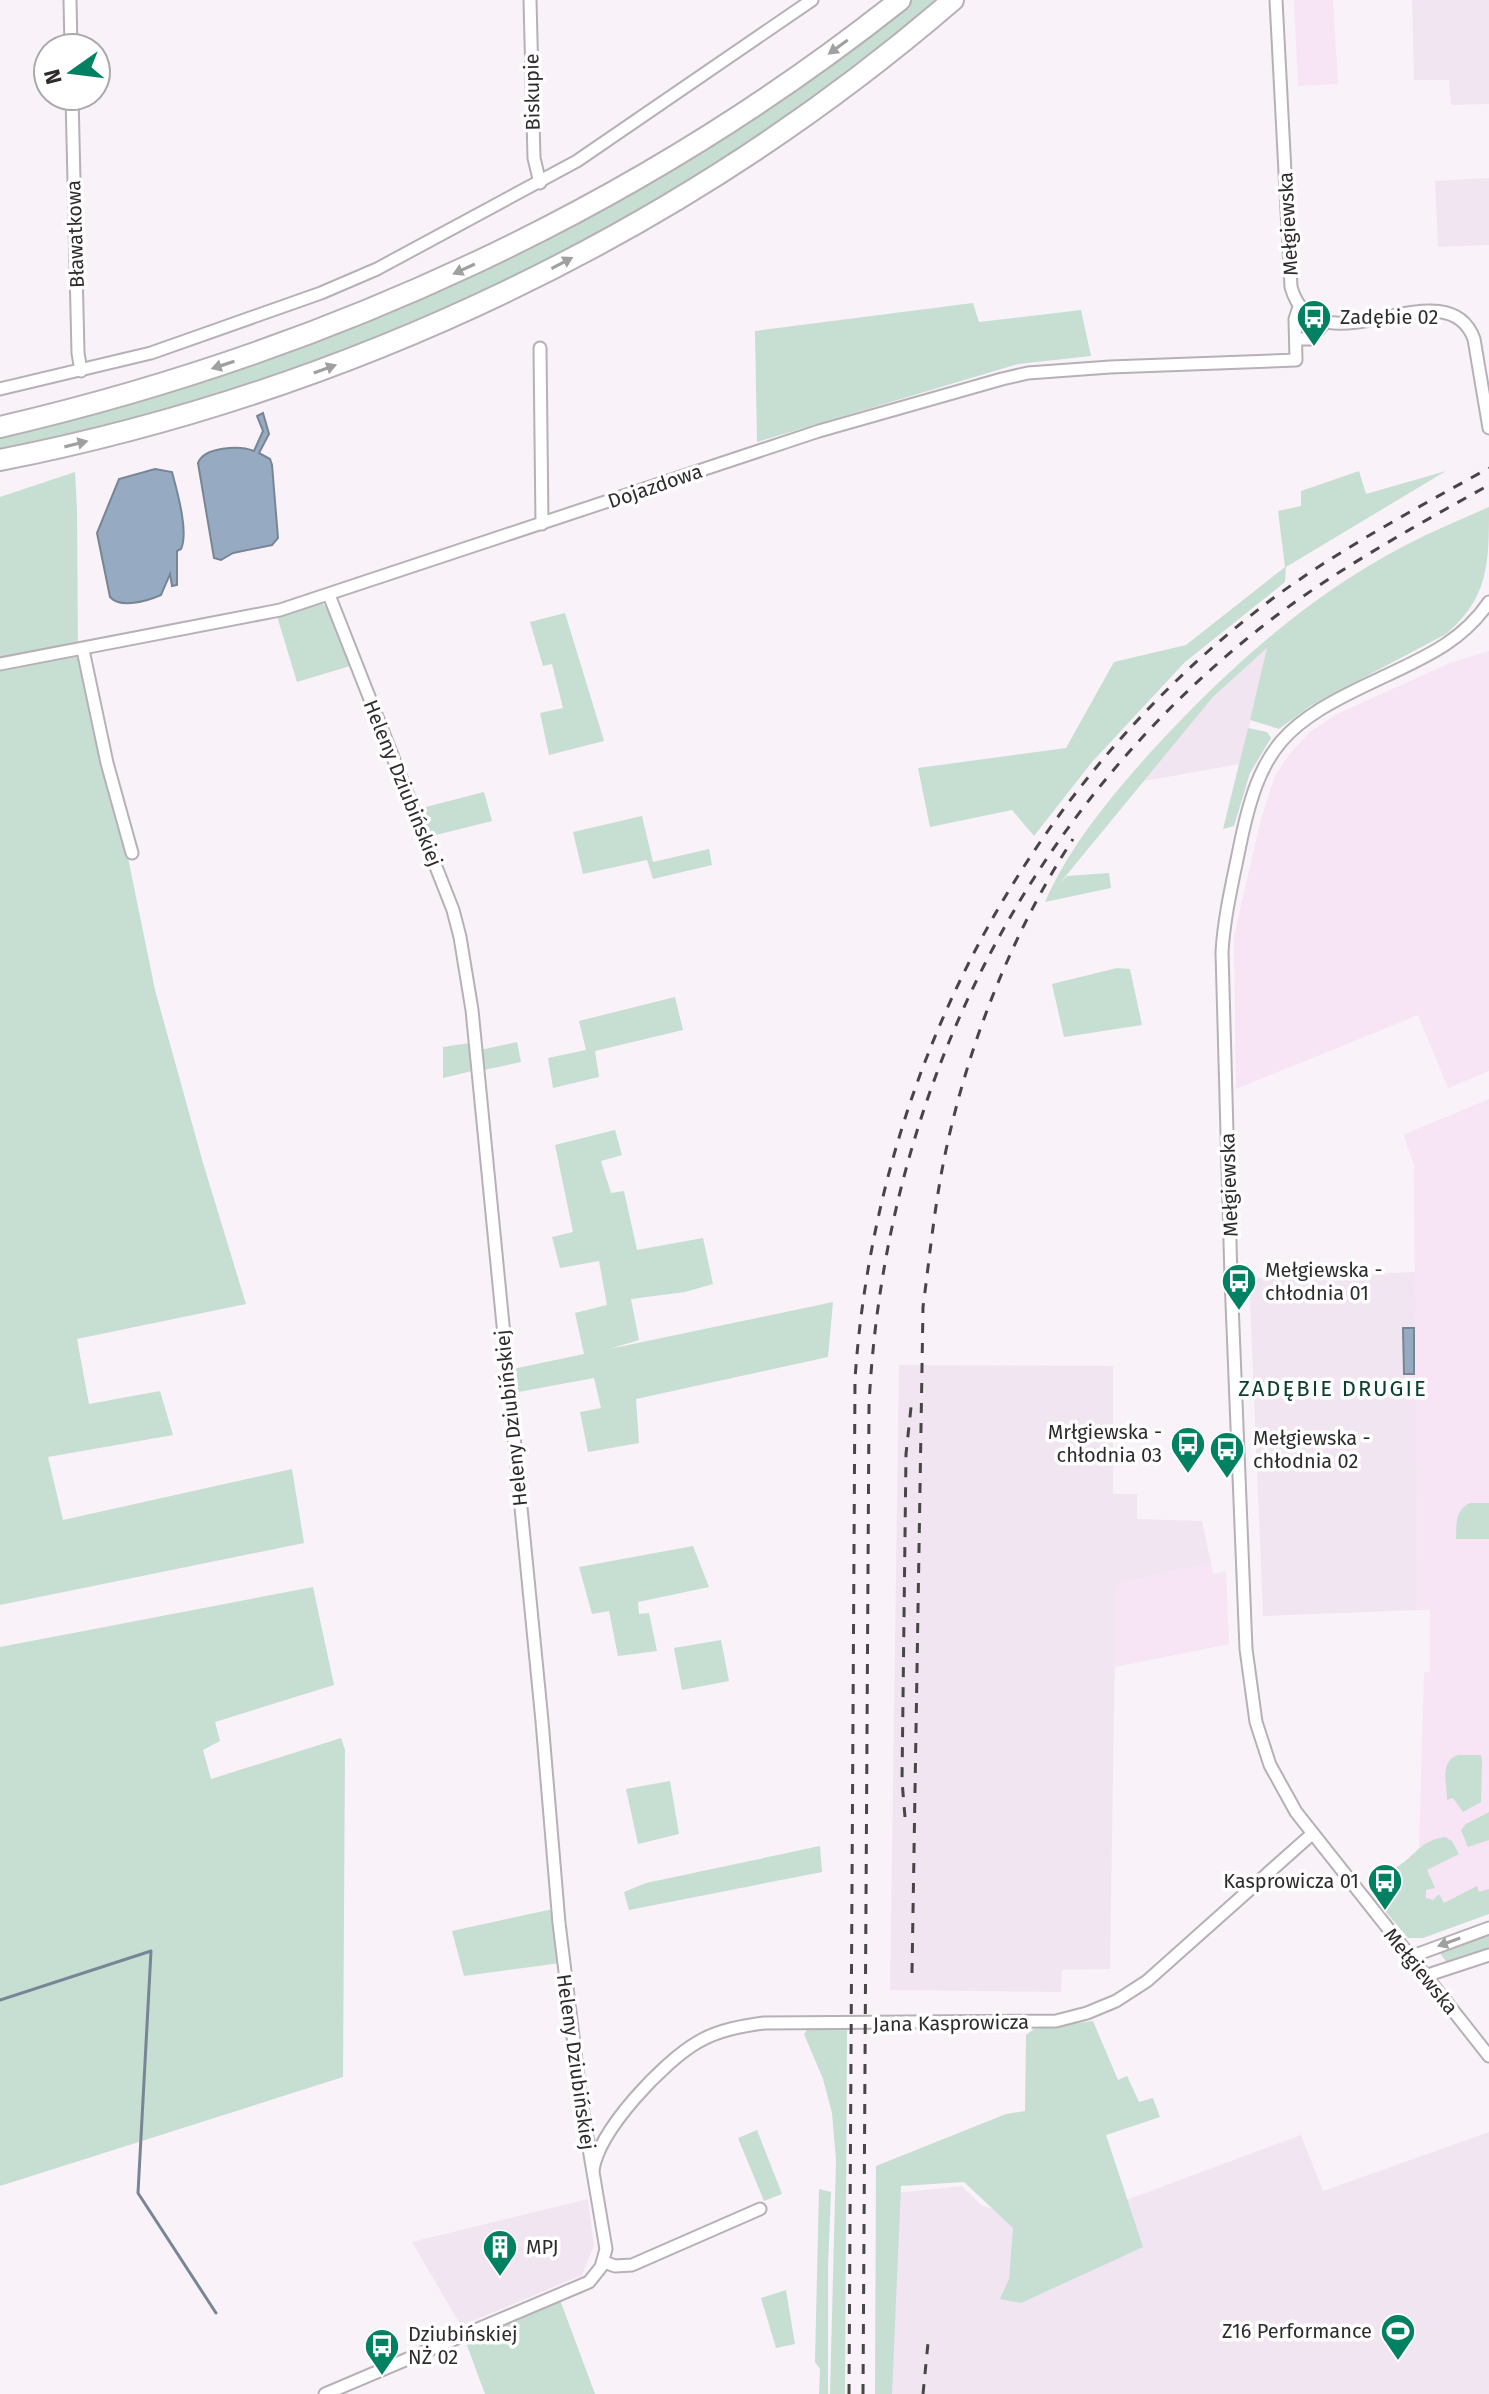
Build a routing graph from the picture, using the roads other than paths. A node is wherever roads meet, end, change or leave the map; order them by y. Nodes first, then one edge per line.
1 (70, 0) edge
2 (530, 0) edge
3 (812, 0) edge
4 (900, 0) edge
5 (953, 0) edge
6 (962, 0) edge
7 (1276, 0) edge
8 (915, 31) junction
9 (71, 32) edge
10 (72, 112) edge
11 (540, 183) junction
12 (1299, 307) junction
13 (1325, 322) junction
14 (1296, 339) junction
15 (540, 348) dead end
16 (81, 371) junction
17 (0, 389) edge
18 (0, 427) edge
19 (1489, 428) edge
20 (0, 460) edge
21 (542, 524) junction
22 (329, 595) junction
23 (1489, 602) edge
24 (83, 650) junction
25 (0, 664) edge
26 (132, 853) dead end
27 (1312, 1834) junction
28 (1489, 1928) edge
29 (1489, 1955) edge
30 (1410, 1957) junction
31 (1460, 1965) junction
32 (1425, 1976) junction
33 (1446, 2002) junction
34 (1489, 2056) edge
35 (583, 2120) junction
36 (609, 2132) junction
37 (593, 2171) junction
38 (760, 2209) dead end
39 (604, 2262) junction
40 (325, 2394) edge

1 - 9 street
2 - 11 street, Biskupie
3 - 11 street
4 -> 18 highway
5 - 8 highway
6 - 8 highway
7 - 12 street, Mełgiewska
20 -> 8 highway
10 - 16 street, Bławatkowa
11 - 16 street
12 - 13 street
12 - 14 street, Mełgiewska
13 - 14 street
13 - 19 street
14 - 21 street, Dojazdowa
15 - 21 street
16 - 17 street
21 - 22 street, Dojazdowa
22 - 24 street, Dojazdowa
22 - 35 street, Heleny Dziubińskiej
23 - 27 street, Mełgiewska
24 - 25 street, Dojazdowa
24 - 26 street
27 - 30 street, Mełgiewska
27 - 36 street, Jana Kasprowicza
28 -> 30 street
29 - 31 street
30 - 32 street, Mełgiewska
31 - 32 street
31 - 33 street
32 - 33 street, Mełgiewska
33 - 34 street, Mełgiewska
35 - 36 street
35 - 37 street, Heleny Dziubińskiej
36 - 37 street, Jana Kasprowicza
37 - 39 street, Heleny Dziubińskiej
38 - 39 street
39 - 40 street

